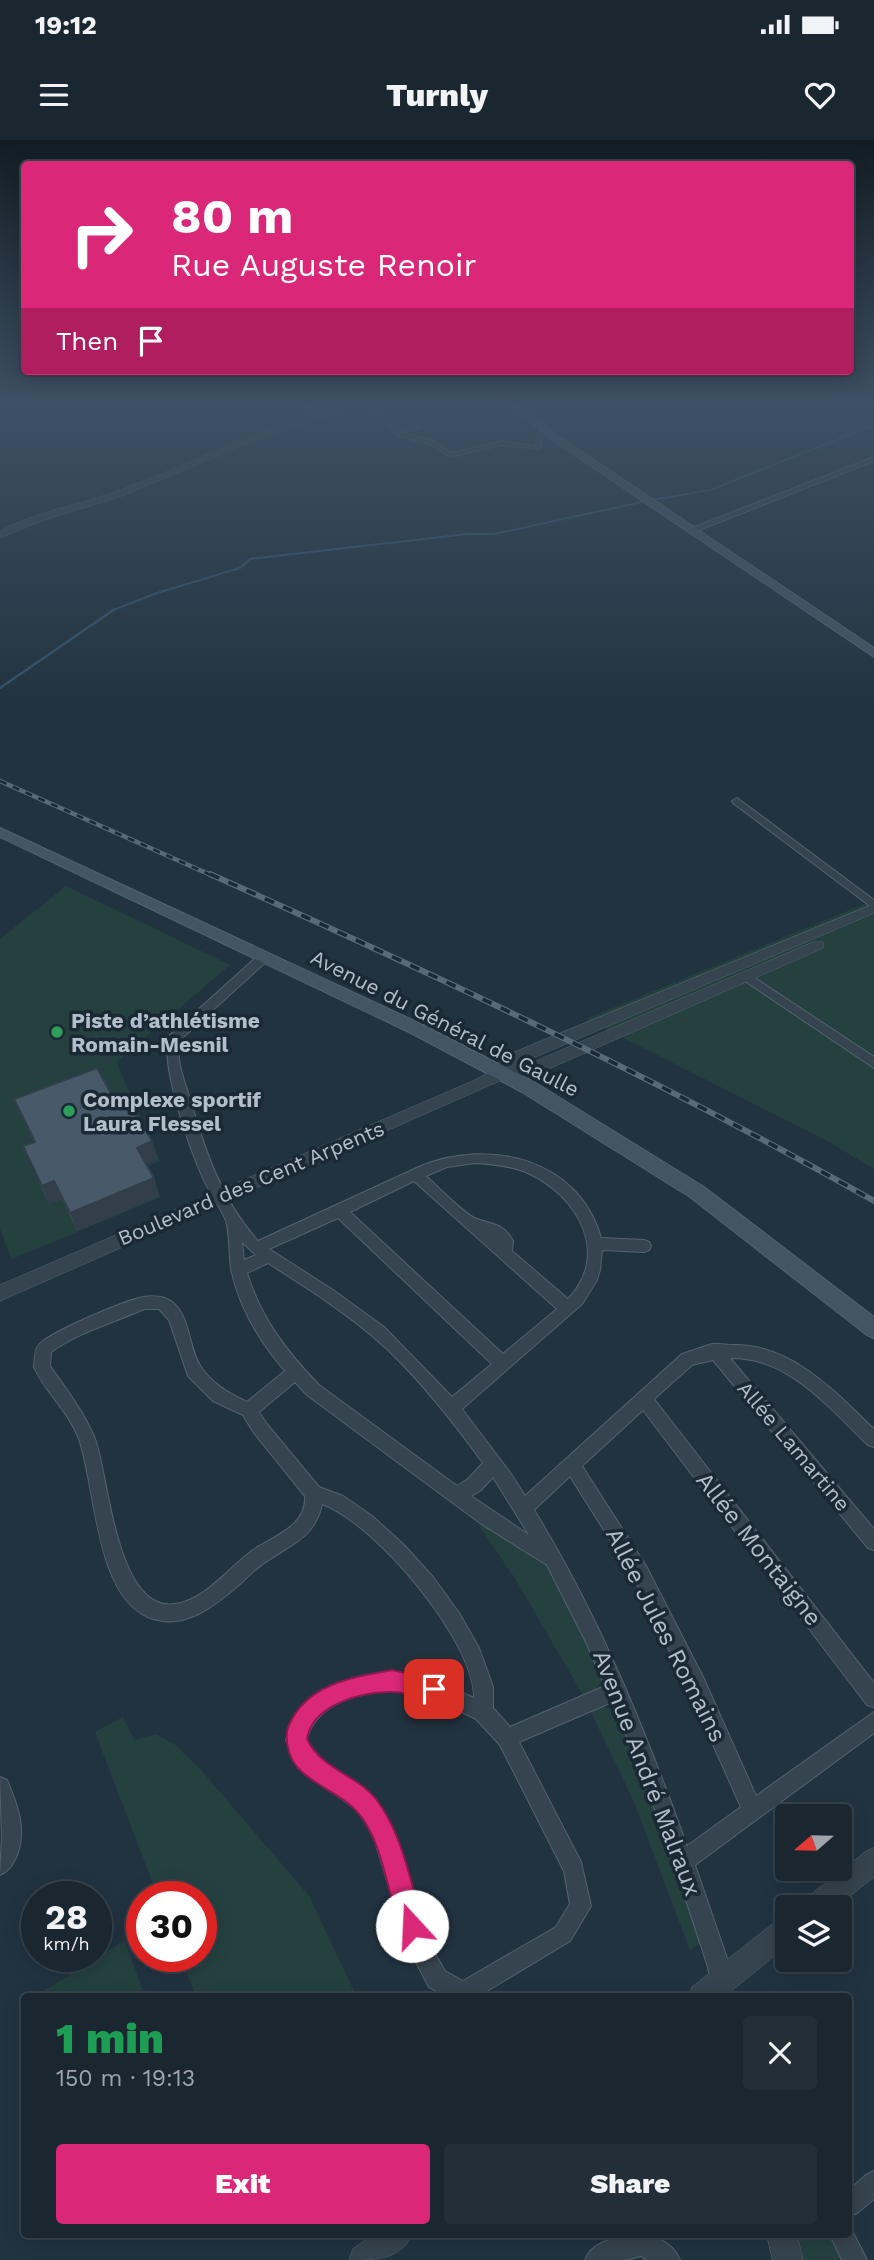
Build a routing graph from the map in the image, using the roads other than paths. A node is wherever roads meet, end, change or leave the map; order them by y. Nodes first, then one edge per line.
1 (84, 506) edge
2 (654, 506) edge
3 (753, 506) edge
4 (691, 530) junction
5 (0, 535) edge
6 (874, 653) edge
7 (737, 801) dead end
8 (0, 832) edge
9 (874, 907) edge
10 (874, 921) edge
11 (264, 957) junction
12 (746, 976) junction
13 (874, 1063) edge
14 (501, 1073) junction
15 (416, 1175) junction
16 (220, 1196) junction
17 (340, 1211) junction
18 (233, 1222) junction
19 (596, 1244) junction
20 (644, 1246) dead end
21 (262, 1252) junction
22 (238, 1270) junction
23 (0, 1293) edge
24 (568, 1309) junction
25 (874, 1329) edge
26 (714, 1350) junction
27 (503, 1364) junction
28 (295, 1373) junction
29 (644, 1399) junction
30 (451, 1408) junction
31 (250, 1410) junction
32 (874, 1440) edge
33 (572, 1464) junction
34 (493, 1465) junction
35 (313, 1493) junction
36 (457, 1495) junction
37 (523, 1509) junction
38 (874, 1542) edge
39 (550, 1558) junction
40 (618, 1690) junction
41 (874, 1698) edge
42 (483, 1712) junction
43 (874, 1721) edge
44 (507, 1738) junction
45 (0, 1787) edge
46 (752, 1810) junction
47 (685, 1860) junction
48 (874, 1861) edge
49 (0, 1865) edge
50 (831, 1895) edge
51 (775, 1939) edge
52 (715, 1992) edge
53 (874, 2183) edge
54 (852, 2202) edge
55 (393, 2238) edge
56 (783, 2238) edge
57 (844, 2238) edge
58 (364, 2260) edge
59 (597, 2260) edge
60 (668, 2260) edge
61 (788, 2260) edge
62 (855, 2260) edge

1 - 5 street
2 - 4 main road
3 - 4 street
4 - 6 main road
7 - 9 street
8 - 11 main road, Avenue du Général de Gaulle
9 - 14 street, Boulevard des Cent Arpents
10 - 12 street, Boulevard des Cent Arpents
11 - 14 main road, Avenue du Général de Gaulle
11 - 16 street, Avenue André Malraux
12 - 13 street
12 - 14 street, Boulevard des Cent Arpents
14 - 16 street, Boulevard des Cent Arpents
14 - 25 main road, Avenue du Général de Gaulle
15 - 17 street
15 - 19 street
15 - 24 street
16 - 18 street, Avenue André Malraux
16 - 23 street, Boulevard des Cent Arpents
17 - 21 street
17 - 27 street
18 - 21 street, Avenue André Malraux
18 - 22 street, Avenue André Malraux
19 - 20 street
19 - 24 street
21 - 22 street
21 - 30 street, Avenue André Malraux
22 - 28 street, Avenue André Malraux
24 - 27 street
26 - 29 street
26 - 32 street
26 - 38 street, Allée Lamartine
27 - 30 street
28 - 31 street
28 - 36 street, Avenue André Malraux
29 - 33 street
29 - 41 street, Allée Montaigne
30 - 34 street, Avenue André Malraux
31 - 35 street
31 - 35 street
33 - 37 street
33 - 46 street, Allée Jules Romains
34 - 36 street
34 - 37 street, Avenue André Malraux
35 - 42 street
36 - 39 street, Avenue André Malraux
37 - 39 street, Avenue André Malraux
39 - 40 street, Avenue André Malraux
40 - 44 street
40 - 47 street, Avenue André Malraux
42 - 44 street
42 - 44 street
43 - 46 street
45 - 49 street
46 - 47 street
47 - 52 street, Avenue André Malraux
48 - 50 street
51 - 52 street
53 - 54 street
55 - 58 street
56 - 61 street
57 - 62 street
59 - 60 street

